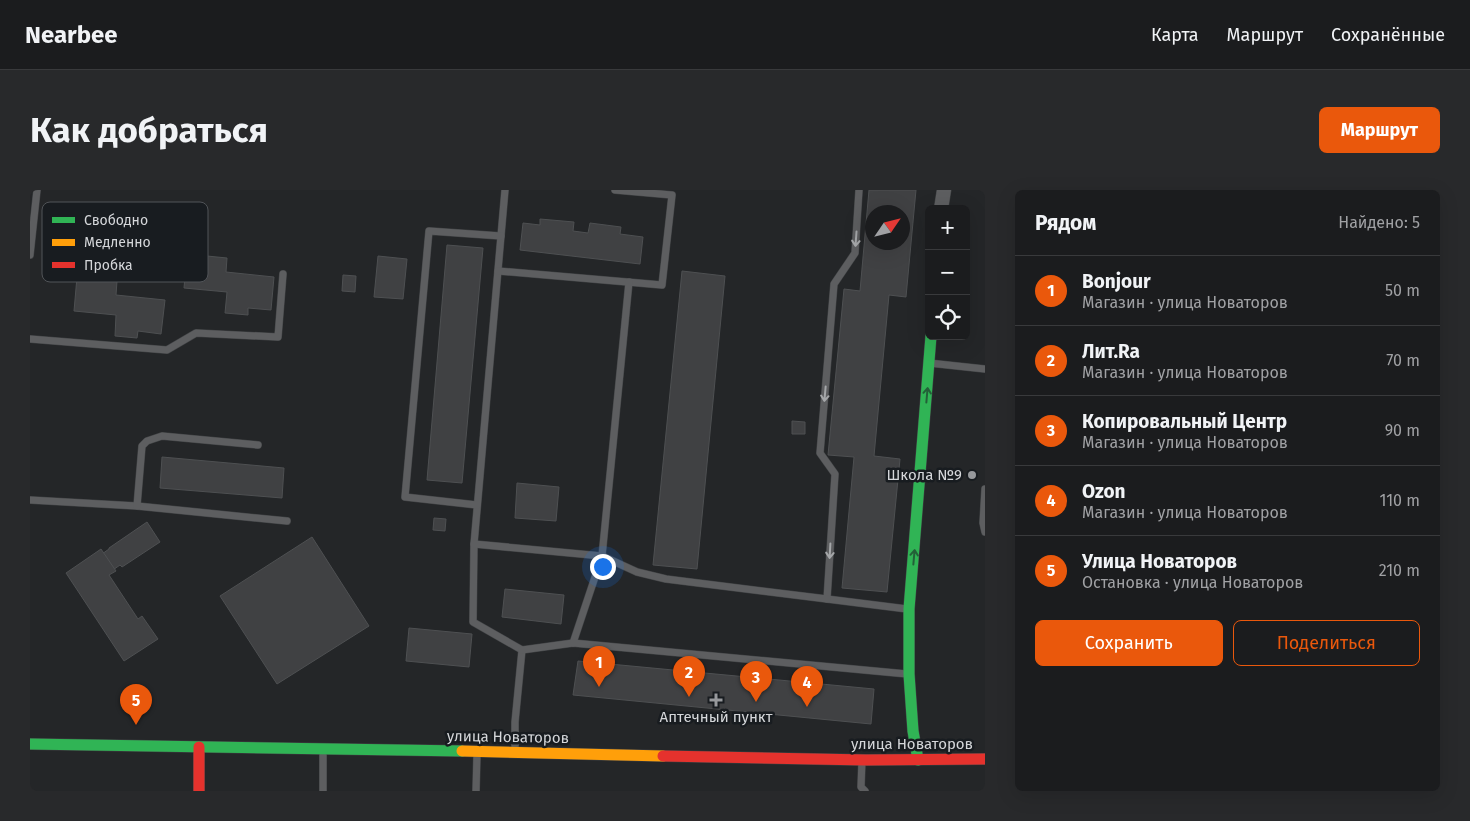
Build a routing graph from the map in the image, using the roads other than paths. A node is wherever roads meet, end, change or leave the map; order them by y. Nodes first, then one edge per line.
1 (37, 190) edge
2 (505, 190) edge
3 (615, 190) edge
4 (859, 190) edge
5 (944, 190) edge
6 (942, 205) edge
7 (32, 209) edge
8 (501, 236) junction
9 (30, 255) edge
10 (498, 271) junction
11 (283, 274) dead end
12 (629, 282) junction
13 (30, 339) edge
14 (931, 340) edge
15 (929, 363) junction
16 (985, 368) edge
17 (258, 445) dead end
18 (985, 490) edge
19 (30, 500) edge
20 (478, 505) junction
21 (137, 506) junction
22 (287, 521) dead end
23 (985, 532) edge
24 (474, 544) junction
25 (602, 556) junction
26 (827, 599) junction
27 (910, 607) junction
28 (574, 643) junction
29 (522, 650) junction
30 (909, 674) junction
31 (30, 744) edge
32 (199, 747) junction
33 (323, 748) junction
34 (476, 751) junction
35 (514, 752) junction
36 (985, 759) edge
37 (862, 760) junction
38 (918, 760) junction
39 (199, 791) edge
40 (323, 791) edge
41 (476, 791) edge
42 (865, 791) edge

1 - 7 lane
2 - 8 lane
3 - 12 lane
4 -> 26 lane
5 - 6 street
7 - 9 lane
8 - 10 lane
8 - 20 lane
10 - 12 lane
10 - 20 lane
11 - 13 lane
12 - 25 lane
14 - 15 street
15 - 16 lane
27 -> 15 street
17 - 21 lane
18 - 23 lane
19 - 21 lane
20 - 24 lane
21 - 22 lane
24 - 25 lane
24 - 29 lane
25 - 26 lane
25 - 28 lane
26 - 27 lane
27 - 30 street
28 - 29 lane
28 - 30 lane
29 - 35 lane
30 - 38 street
31 - 32 street, улица Новаторов
32 - 33 street, улица Новаторов
32 - 39 street
33 - 34 street, улица Новаторов
33 - 40 lane
34 - 35 street, улица Новаторов
34 - 41 lane
35 - 37 street, улица Новаторов
36 - 38 street, улица Новаторов
37 - 38 street, улица Новаторов
37 - 42 lane

